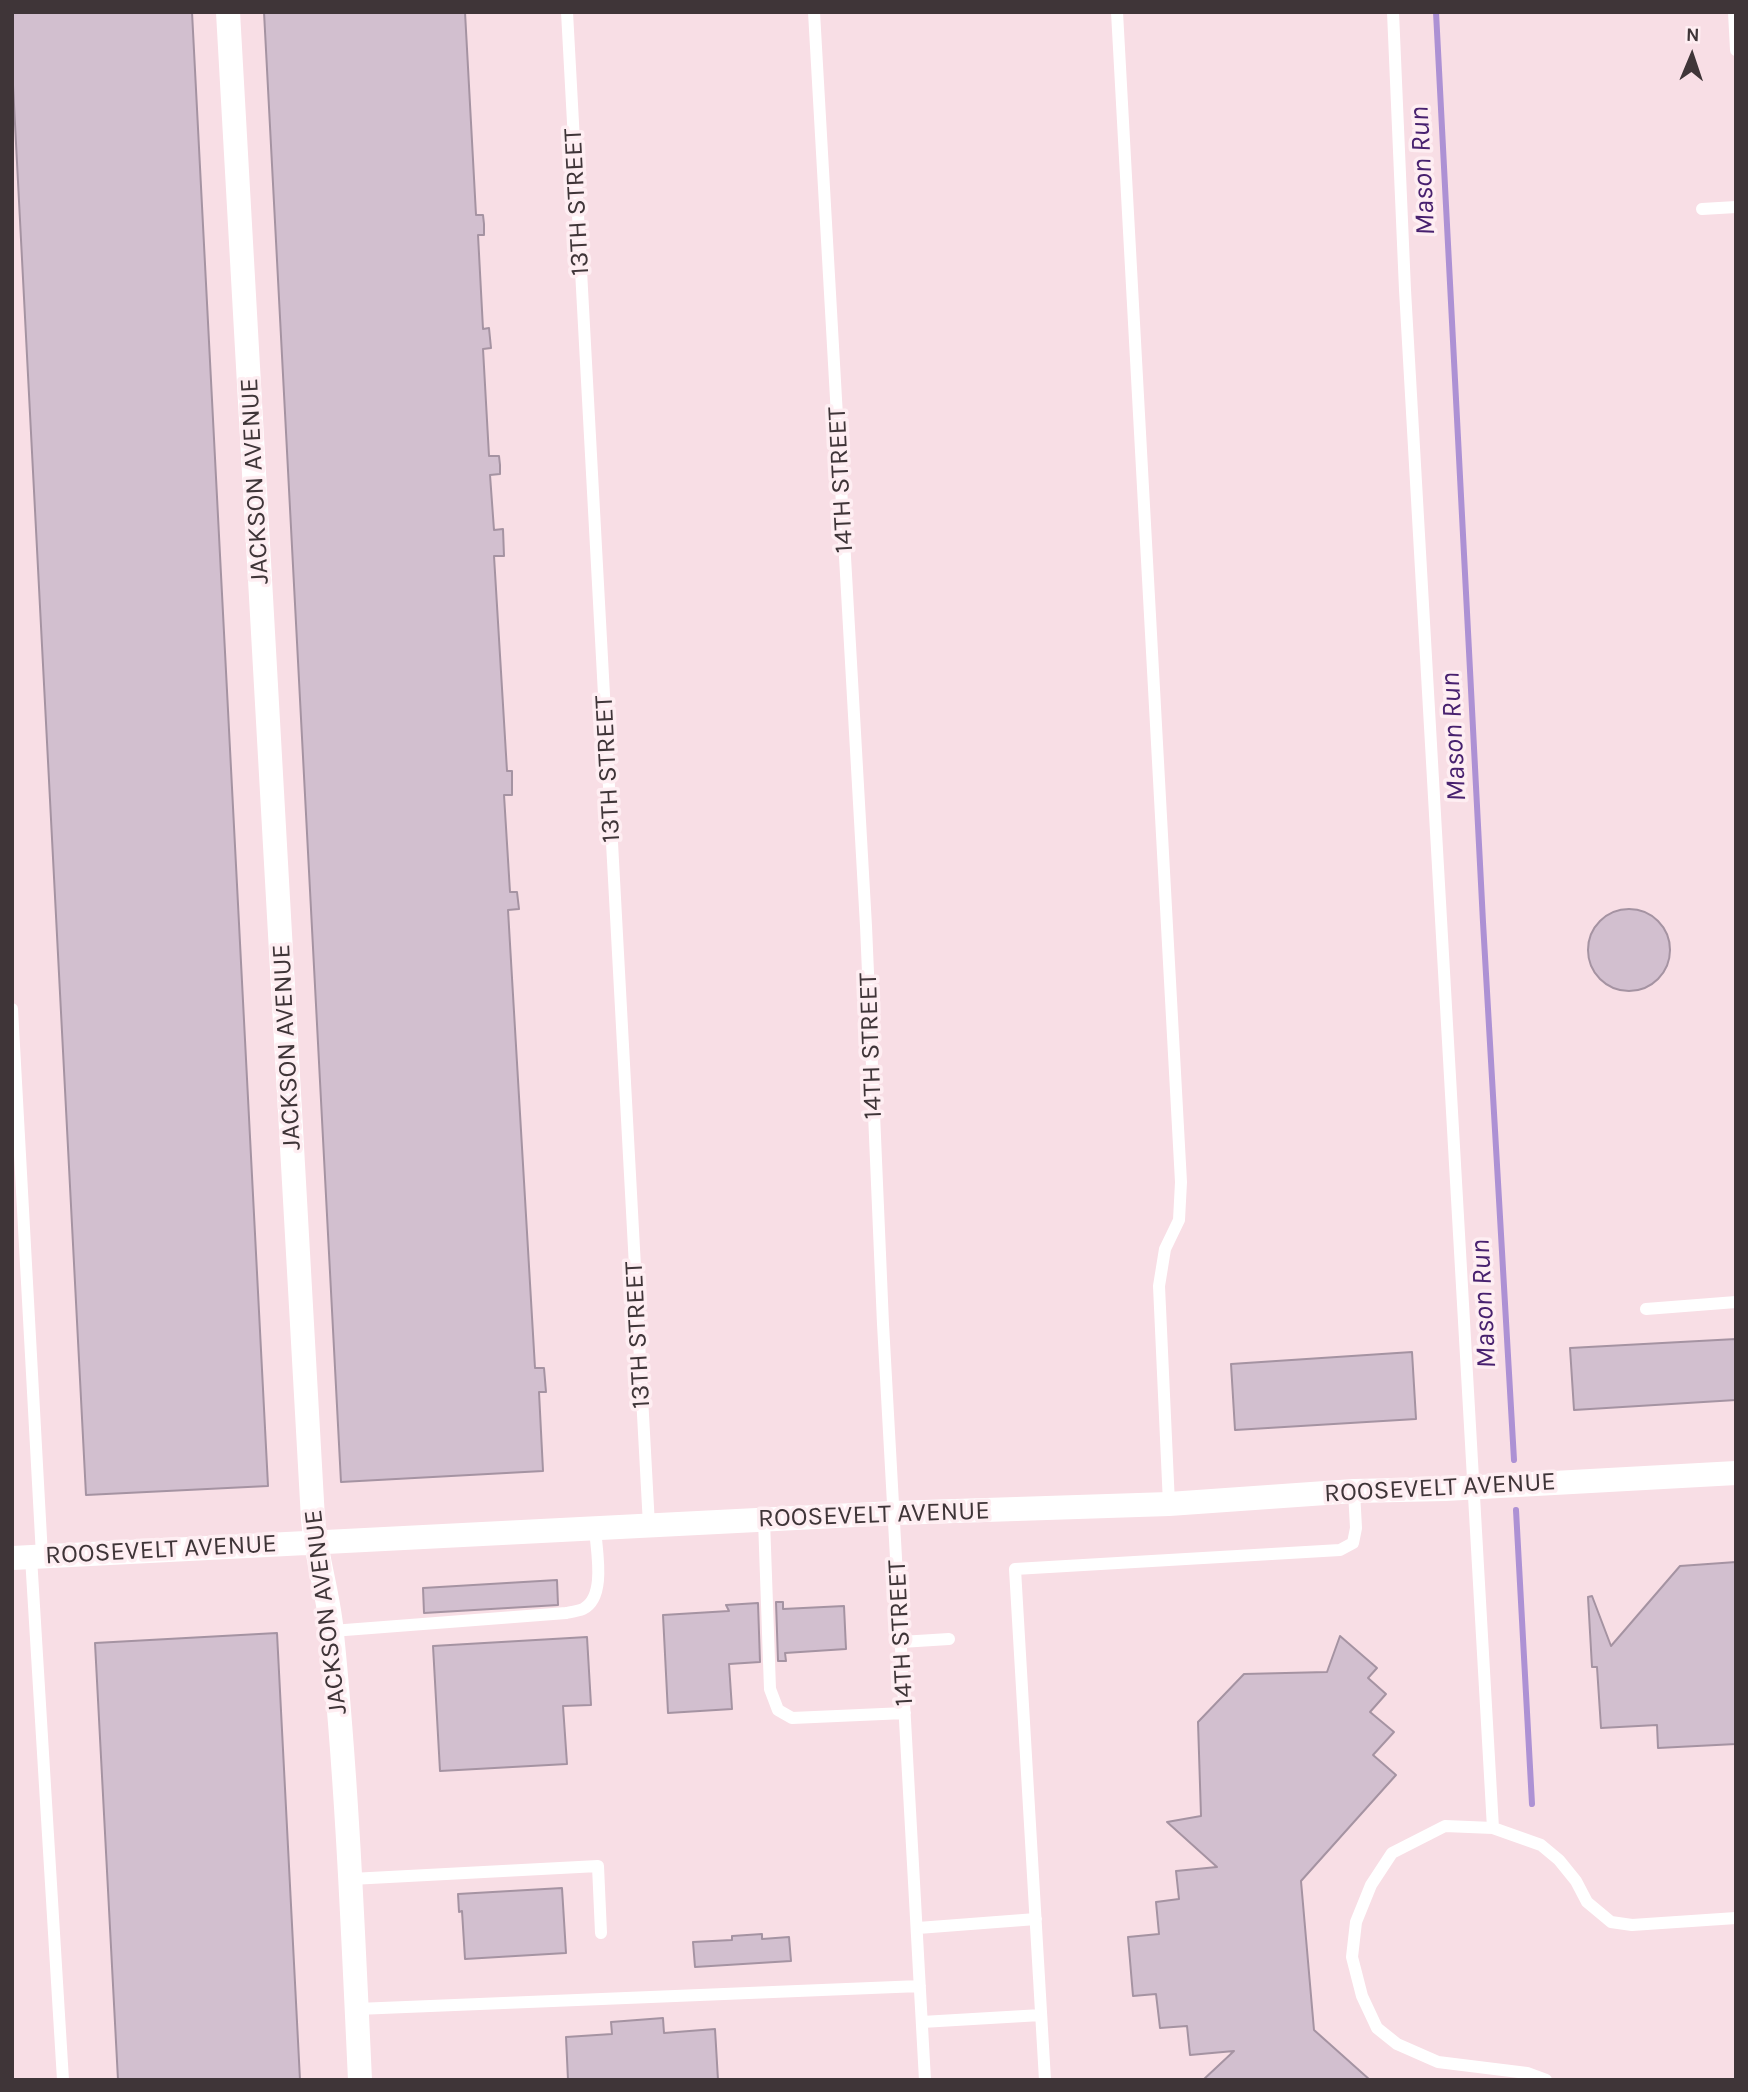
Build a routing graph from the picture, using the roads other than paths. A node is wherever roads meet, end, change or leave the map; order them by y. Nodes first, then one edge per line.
1 (228, 12) edge
2 (567, 12) edge
3 (814, 12) edge
4 (1117, 12) edge
5 (1393, 12) edge
6 (1734, 12) edge
7 (1736, 50) edge
8 (1736, 207) edge
9 (1702, 209) dead end
10 (12, 1009) edge
11 (1736, 1302) edge
12 (1646, 1308) dead end
13 (1736, 1473) edge
14 (1472, 1488) junction
15 (1354, 1491) junction
16 (1169, 1504) junction
17 (894, 1513) junction
18 (764, 1520) junction
19 (649, 1525) junction
20 (595, 1528) junction
21 (315, 1542) junction
22 (29, 1557) edge
23 (332, 1631) junction
24 (949, 1639) dead end
25 (901, 1643) junction
26 (905, 1713) junction
27 (1493, 1828) junction
28 (351, 1879) junction
29 (1736, 1918) edge
30 (1035, 1919) junction
31 (918, 1928) junction
32 (601, 1933) dead end
33 (920, 1986) junction
34 (357, 2009) junction
35 (1041, 2015) junction
36 (922, 2022) junction
37 (63, 2080) edge
38 (360, 2080) edge
39 (925, 2080) edge
40 (1045, 2080) edge
41 (1546, 2080) edge

1 - 21 street, JACKSON AVENUE
2 - 19 lane, 13TH STREET
3 - 17 lane, 14TH STREET
4 - 16 lane
5 - 14 lane
6 - 7 lane
8 - 9 lane
10 - 22 lane
11 - 12 lane
13 - 14 street, ROOSEVELT AVENUE
14 - 15 street, ROOSEVELT AVENUE
14 - 27 lane
15 - 16 street, ROOSEVELT AVENUE
15 - 30 lane
16 - 17 street, ROOSEVELT AVENUE
17 - 18 street, ROOSEVELT AVENUE
17 - 25 lane, 14TH STREET
18 - 19 street, ROOSEVELT AVENUE
18 - 26 lane
19 - 20 street, ROOSEVELT AVENUE
20 - 21 street, ROOSEVELT AVENUE
20 - 23 lane
21 - 22 street, ROOSEVELT AVENUE
21 - 23 street, JACKSON AVENUE
22 - 37 lane
23 - 28 street, JACKSON AVENUE
24 - 25 lane
25 - 26 lane, 14TH STREET
26 - 31 lane, 14TH STREET
27 - 29 lane
27 - 41 lane
28 - 32 lane
28 - 34 street, JACKSON AVENUE
30 - 31 lane
30 - 35 lane
31 - 33 lane, 14TH STREET
33 - 34 lane
33 - 36 lane, 14TH STREET
34 - 38 street, JACKSON AVENUE
35 - 36 lane
35 - 40 lane
36 - 39 lane, 14TH STREET

